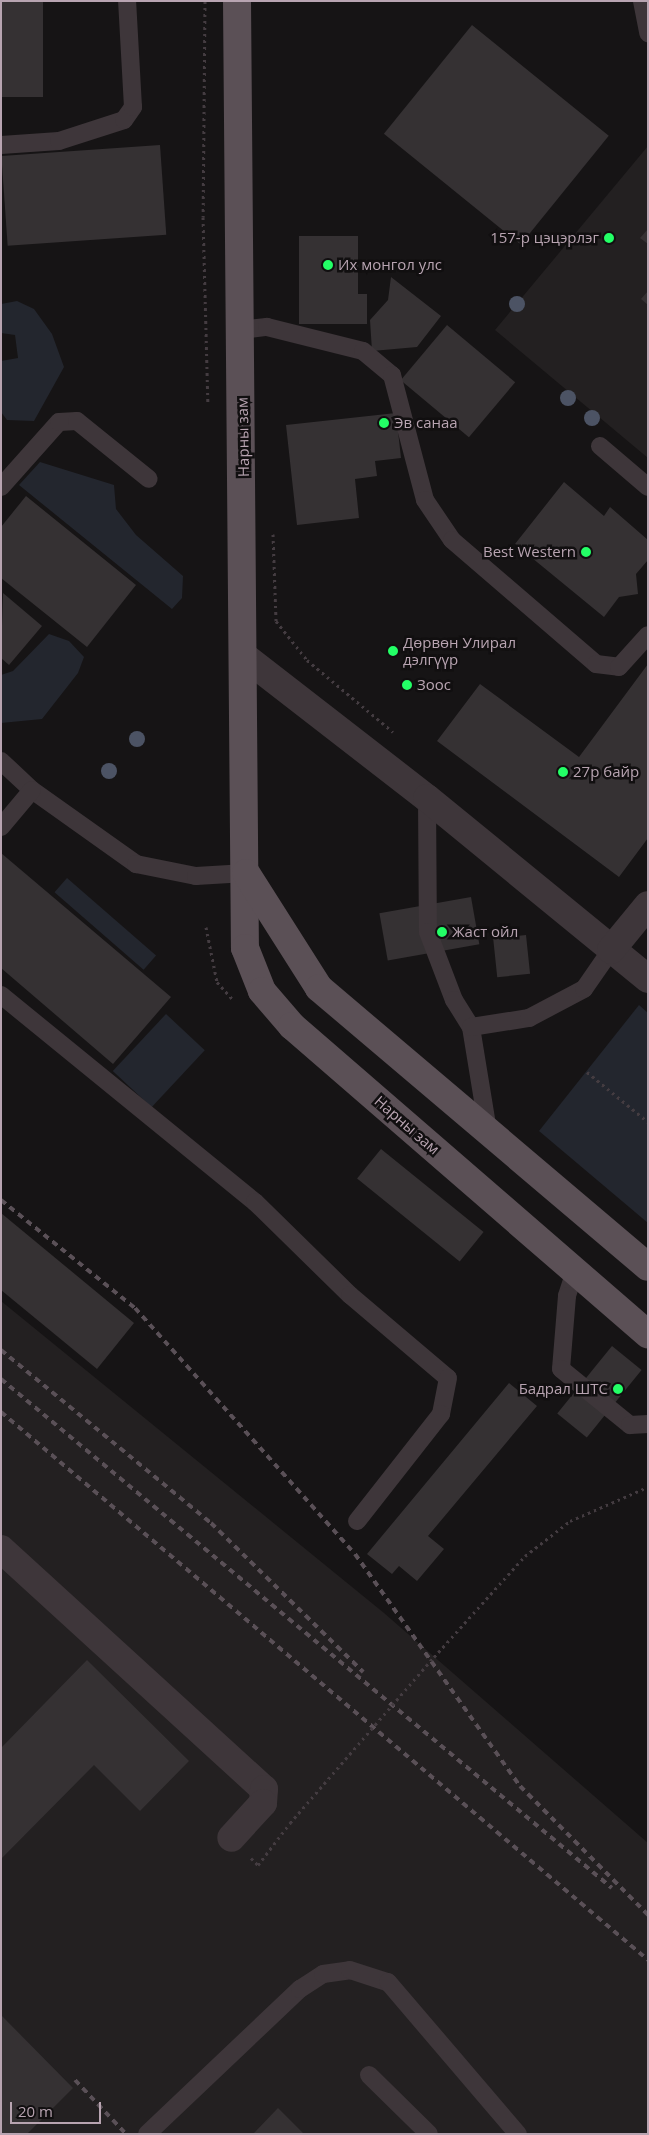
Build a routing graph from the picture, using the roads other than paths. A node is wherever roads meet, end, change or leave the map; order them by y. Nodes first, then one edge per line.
1 (127, 1) edge
2 (237, 1) edge
3 (642, 1) edge
4 (648, 33) edge
5 (1, 145) edge
6 (241, 330) junction
7 (600, 446) dead end
8 (149, 479) dead end
9 (1, 487) edge
10 (648, 488) edge
11 (648, 635) edge
12 (245, 657) junction
13 (1, 761) edge
14 (32, 790) junction
15 (427, 798) junction
16 (1, 827) edge
17 (246, 873) junction
18 (648, 905) edge
19 (611, 950) junction
20 (648, 979) edge
21 (1, 995) edge
22 (471, 1027) junction
23 (488, 1131) junction
24 (648, 1267) edge
25 (575, 1271) junction
26 (648, 1334) edge
27 (648, 1424) edge
28 (357, 1521) dead end
29 (1, 1549) edge
30 (231, 1838) dead end
31 (369, 2075) dead end
32 (147, 2134) edge
33 (430, 2134) edge
34 (518, 2134) edge

1 - 5 lane
2 - 6 main road, Нарны зам
3 - 4 lane
6 - 11 lane
6 - 12 main road, Нарны зам
7 - 10 lane
8 - 9 lane
12 - 15 street
12 - 17 main road, Нарны зам
13 - 14 lane
14 - 16 lane
14 - 17 lane
15 - 19 street
15 - 22 lane
17 - 23 main road
17 - 25 main road, Нарны зам
18 - 19 street
19 - 20 street
19 - 22 lane
21 - 28 lane
22 - 23 lane
23 - 24 main road
25 - 26 main road, Нарны зам
25 - 27 lane
29 - 30 street
31 - 33 lane
32 - 34 lane

